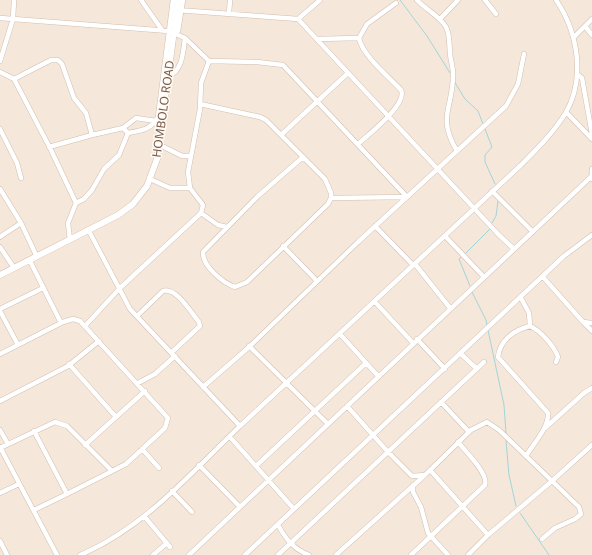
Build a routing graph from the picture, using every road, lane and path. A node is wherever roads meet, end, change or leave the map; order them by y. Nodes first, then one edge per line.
1 (14, 0) edge
2 (140, 0) edge
3 (172, 0) edge
4 (178, 0) edge
5 (183, 0) edge
6 (230, 0) edge
7 (320, 0) edge
8 (417, 0) edge
9 (458, 0) edge
10 (485, 0) edge
11 (556, 0) edge
12 (396, 3) dead end
13 (180, 10) junction
14 (229, 13) junction
15 (496, 14) dead end
16 (0, 18) edge
17 (13, 19) junction
18 (298, 19) junction
19 (440, 19) junction
20 (592, 19) edge
21 (585, 26) junction
22 (162, 30) junction
23 (172, 32) junction
24 (592, 35) edge
25 (574, 36) junction
26 (186, 38) junction
27 (359, 38) junction
28 (317, 39) junction
29 (524, 54) dead end
30 (0, 61) edge
31 (209, 61) junction
32 (0, 72) edge
33 (348, 73) junction
34 (577, 74) junction
35 (169, 76) junction
36 (14, 80) junction
37 (592, 93) edge
38 (586, 96) junction
39 (318, 101) junction
40 (200, 104) junction
41 (566, 112) junction
42 (388, 116) junction
43 (160, 121) junction
44 (123, 128) junction
45 (1, 133) edge
46 (128, 133) junction
47 (592, 134) edge
48 (92, 135) junction
49 (281, 135) junction
50 (592, 139) edge
51 (358, 144) junction
52 (160, 145) junction
53 (49, 147) junction
54 (457, 151) junction
55 (182, 156) junction
56 (191, 156) junction
57 (303, 158) junction
58 (189, 165) junction
59 (438, 168) junction
60 (592, 169) edge
61 (592, 177) edge
62 (21, 178) dead end
63 (150, 179) junction
64 (190, 188) junction
65 (0, 189) edge
66 (492, 191) junction
67 (407, 197) junction
68 (331, 198) junction
69 (76, 203) junction
70 (474, 208) junction
71 (201, 213) junction
72 (21, 223) junction
73 (375, 226) junction
74 (227, 227) junction
75 (89, 231) junction
76 (533, 232) junction
77 (592, 235) edge
78 (445, 236) junction
79 (0, 237) edge
80 (70, 240) junction
81 (283, 246) junction
82 (0, 247) edge
83 (514, 248) junction
84 (37, 257) junction
85 (30, 260) junction
86 (414, 265) junction
87 (14, 268) junction
88 (0, 275) edge
89 (484, 276) junction
90 (543, 277) junction
91 (317, 281) junction
92 (43, 288) junction
93 (120, 288) junction
94 (521, 298) junction
95 (0, 302) edge
96 (375, 302) junction
97 (450, 308) junction
98 (1, 309) edge
99 (137, 316) junction
100 (583, 322) junction
101 (61, 323) junction
102 (592, 323) edge
103 (84, 326) junction
104 (530, 326) junction
105 (592, 331) edge
106 (340, 334) junction
107 (99, 341) junction
108 (415, 341) junction
109 (18, 345) junction
110 (249, 346) junction
111 (0, 354) edge
112 (173, 354) junction
113 (461, 354) junction
114 (484, 362) dead end
115 (556, 362) dead end
116 (366, 363) junction
117 (69, 364) junction
118 (445, 369) junction
119 (477, 369) junction
120 (155, 374) junction
121 (378, 376) junction
122 (138, 383) junction
123 (286, 384) junction
124 (204, 387) junction
125 (592, 388) edge
126 (144, 389) junction
127 (0, 401) edge
128 (441, 402) junction
129 (347, 406) junction
130 (314, 411) junction
131 (116, 417) junction
132 (328, 424) junction
133 (240, 426) junction
134 (0, 430) edge
135 (34, 431) junction
136 (542, 431) junction
137 (469, 432) junction
138 (374, 435) junction
139 (230, 436) junction
140 (458, 442) junction
141 (8, 444) junction
142 (85, 445) junction
143 (592, 445) edge
144 (0, 447) edge
145 (142, 449) junction
146 (388, 452) junction
147 (526, 456) junction
148 (199, 465) junction
149 (256, 466) junction
150 (159, 468) dead end
151 (111, 470) junction
152 (430, 470) junction
153 (424, 475) junction
154 (269, 481) junction
155 (552, 481) junction
156 (19, 484) junction
157 (413, 485) junction
158 (172, 491) junction
159 (0, 493) edge
160 (67, 494) junction
161 (240, 507) junction
162 (463, 507) junction
163 (294, 509) junction
164 (34, 510) junction
165 (192, 512) dead end
166 (144, 516) junction
167 (278, 524) junction
168 (488, 535) junction
169 (431, 537) junction
170 (542, 539) dead end
171 (0, 541) edge
172 (290, 544) junction
173 (194, 550) junction
174 (7, 555) edge
175 (57, 555) edge
176 (83, 555) edge
177 (153, 555) edge
178 (189, 555) edge
179 (198, 555) edge
180 (245, 555) edge
181 (278, 555) edge
182 (309, 555) edge
183 (336, 555) edge
184 (411, 555) edge
185 (448, 555) edge
186 (468, 555) edge

1 - 17 street
2 - 22 street
3 - 23 street
4 - 13 street, HOMBOLO ROAD
5 - 13 street
6 - 14 street
7 - 18 street
8 - 19 street
9 - 19 street
10 - 15 street
11 - 25 street
12 - 27 street
13 - 14 street
13 - 23 street, HOMBOLO ROAD
14 - 18 street
16 - 17 street
17 - 22 street
17 - 30 street
18 - 28 street
19 - 54 street
20 - 21 street
21 - 24 street
21 - 25 street
22 - 23 street
23 - 26 street
23 - 35 street, HOMBOLO ROAD
23 - 43 street
25 - 34 street
26 - 31 street
26 - 35 street
27 - 28 street
27 - 42 street
28 - 33 street
29 - 54 street
31 - 39 street
31 - 40 street
32 - 36 street
33 - 39 street
33 - 42 street
34 - 38 street
34 - 41 street
35 - 43 street, HOMBOLO ROAD
36 - 48 street
36 - 53 street
37 - 38 street
38 - 47 street
39 - 49 street
39 - 51 street
40 - 49 street
40 - 56 street
41 - 50 street
41 - 66 street
42 - 51 street
42 - 59 street
43 - 44 street
43 - 46 street
43 - 52 street, HOMBOLO ROAD
44 - 46 street
44 - 48 street
45 - 62 street
46 - 69 street
48 - 53 street
49 - 57 street
51 - 67 street
52 - 55 street
52 - 63 street, HOMBOLO ROAD
53 - 69 street
54 - 59 street
55 - 56 street
55 - 58 street
56 - 58 street
57 - 68 street
57 - 74 street
58 - 64 street
59 - 67 street
59 - 70 street
60 - 61 street
61 - 76 street
63 - 64 street
63 - 75 street, HOMBOLO ROAD
64 - 71 street
65 - 72 street
66 - 70 street
66 - 76 street
67 - 68 street
67 - 73 street
68 - 81 street
69 - 80 street
70 - 78 street
70 - 83 street
71 - 74 street
71 - 93 street
72 - 79 street
72 - 84 street
73 - 86 street
73 - 91 street
74 - 81 street
75 - 80 street, HOMBOLO ROAD
75 - 93 street
76 - 83 street
77 - 90 street
78 - 86 street
78 - 89 street
80 - 84 street, HOMBOLO ROAD
81 - 91 street
82 - 87 street
83 - 89 street
84 - 85 street, HOMBOLO ROAD
85 - 87 street, HOMBOLO ROAD
85 - 92 street
86 - 96 street
86 - 97 street
87 - 88 street, HOMBOLO ROAD
89 - 97 street
90 - 94 street
90 - 100 street
91 - 110 street
92 - 98 street
92 - 101 street
93 - 99 street
93 - 103 street
94 - 104 street
94 - 113 street
95 - 98 street
96 - 106 street
96 - 108 street
97 - 108 street
98 - 109 street
99 - 112 street
99 - 112 street
100 - 102 street
100 - 105 street
101 - 103 street
101 - 109 street
103 - 107 street
104 - 115 street
104 - 136 street
106 - 116 street
106 - 123 street
107 - 117 street
107 - 122 street
108 - 118 street
108 - 121 street
109 - 111 street
110 - 123 street
110 - 124 street
112 - 120 street
112 - 124 street
113 - 118 street
113 - 119 street
114 - 119 street
116 - 121 street
116 - 130 street
117 - 127 street
117 - 131 street
118 - 138 street
119 - 128 street
120 - 122 street
120 - 126 street
121 - 129 street
122 - 126 street
123 - 130 street
123 - 133 street
124 - 133 street
125 - 136 street
126 - 131 street
126 - 145 street
128 - 137 street
128 - 146 street
129 - 132 street
129 - 138 street
130 - 132 street
130 - 149 street
131 - 142 street
132 - 154 street
133 - 139 street
134 - 141 street
135 - 141 street
135 - 142 street
135 - 160 street
136 - 147 street
137 - 140 street
137 - 147 street
138 - 146 street
138 - 163 street
139 - 148 street
139 - 149 street
140 - 152 street
140 - 162 street
141 - 144 street
142 - 151 street
143 - 155 street
144 - 156 street
145 - 150 street
145 - 151 street
146 - 153 street
146 - 172 street
147 - 155 street
148 - 158 street
148 - 161 street
149 - 154 street
151 - 160 street
152 - 153 street
152 - 162 street
153 - 157 street
154 - 161 street
154 - 163 street
155 - 168 street
155 - 170 street
156 - 159 street
156 - 164 street
157 - 169 street
157 - 183 street
158 - 165 street
158 - 166 street
160 - 164 street
161 - 173 street
162 - 168 street
162 - 169 street
163 - 167 street
164 - 175 street
166 - 176 street
166 - 177 street
167 - 172 street
167 - 180 street
168 - 186 street
169 - 184 street
169 - 185 street
171 - 174 street
172 - 181 street
172 - 182 street
173 - 178 street
173 - 179 street

